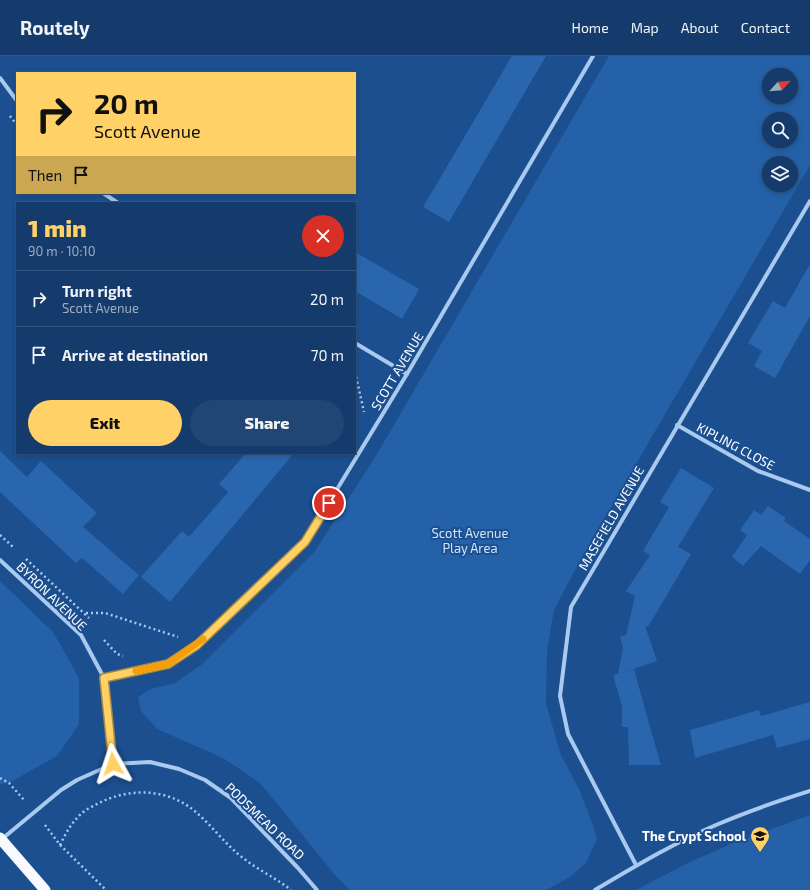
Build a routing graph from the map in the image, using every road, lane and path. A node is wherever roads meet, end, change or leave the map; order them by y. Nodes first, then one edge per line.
1 (593, 56) edge
2 (0, 78) edge
3 (16, 100) edge
4 (104, 194) edge
5 (810, 201) edge
6 (116, 202) edge
7 (808, 208) edge
8 (356, 345) edge
9 (407, 374) junction
10 (356, 376) edge
11 (365, 415) dead end
12 (677, 425) junction
13 (810, 490) edge
14 (0, 535) edge
15 (14, 548) dead end
16 (25, 558) dead end
17 (0, 560) edge
18 (54, 612) junction
19 (86, 613) junction
20 (90, 619) dead end
21 (102, 639) dead end
22 (197, 645) junction
23 (130, 659) dead end
24 (104, 678) junction
25 (113, 764) junction
26 (0, 778) edge
27 (810, 791) edge
28 (35, 813) junction
29 (1, 839) edge
30 (60, 845) junction
31 (636, 866) junction
32 (45, 890) edge
33 (106, 890) edge
34 (291, 890) edge
35 (317, 890) edge
36 (595, 890) edge

1 - 9 street, SCOTT AVENUE
2 - 3 street
4 - 6 street
5 - 7 street, MASEFIELD AVENUE
7 - 12 street, MASEFIELD AVENUE
8 - 9 street
9 - 22 street, SCOTT AVENUE
10 - 11 path
12 - 13 street, KIPLING CLOSE
12 - 31 street, MASEFIELD AVENUE
14 - 15 path
16 - 19 path
17 - 18 street, BYRON AVENUE
18 - 19 path
18 - 24 street, BYRON AVENUE
19 - 20 path
19 - 22 path
21 - 23 path
22 - 24 street, SCOTT AVENUE
24 - 25 street, BYRON AVENUE
25 - 28 street, PODSMEAD ROAD
25 - 35 street, PODSMEAD ROAD
26 - 28 path
27 - 31 street
28 - 29 street, PODSMEAD ROAD
28 - 30 path
29 - 32 highway
30 - 33 path
30 - 34 path
31 - 36 street

